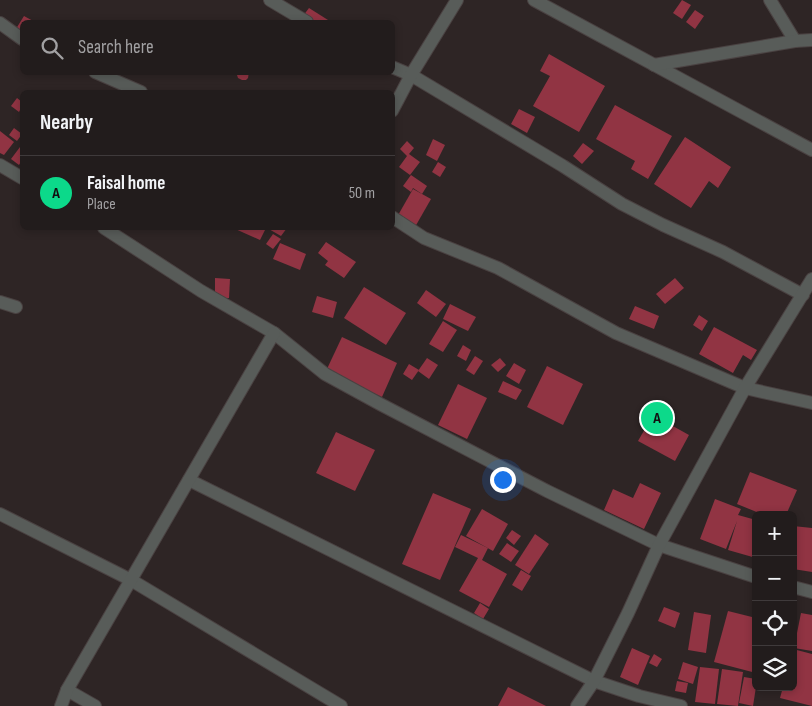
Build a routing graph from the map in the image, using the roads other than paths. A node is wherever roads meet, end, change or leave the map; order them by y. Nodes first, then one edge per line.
1 (270, 0) edge
2 (457, 0) edge
3 (534, 0) edge
4 (770, 0) edge
5 (303, 20) edge
6 (0, 23) edge
7 (20, 38) edge
8 (812, 40) edge
9 (795, 41) junction
10 (654, 65) junction
11 (395, 68) edge
12 (102, 75) edge
13 (411, 75) junction
14 (136, 90) edge
15 (395, 105) edge
16 (812, 150) edge
17 (0, 165) edge
18 (20, 177) edge
19 (395, 218) edge
20 (107, 230) edge
21 (812, 279) edge
22 (803, 296) junction
23 (0, 302) edge
24 (16, 307) dead end
25 (274, 333) junction
26 (746, 388) junction
27 (812, 403) edge
28 (189, 480) junction
29 (0, 514) edge
30 (659, 545) junction
31 (752, 576) edge
32 (131, 580) junction
33 (797, 588) edge
34 (812, 592) edge
35 (594, 681) junction
36 (67, 690) junction
37 (61, 706) edge
38 (96, 706) edge
39 (340, 706) edge
40 (577, 706) edge
41 (681, 706) edge

1 - 5 street
2 - 13 street
3 - 10 street
4 - 9 street
6 - 7 street
8 - 9 street
9 - 10 street
10 - 16 street
11 - 13 street
12 - 14 street
13 - 15 street
13 - 22 street
17 - 18 street
19 - 26 street
20 - 25 street
21 - 22 street
22 - 26 street
23 - 24 street
25 - 28 street
25 - 30 street
26 - 27 street
26 - 30 street
28 - 32 street
28 - 35 street
29 - 32 street
30 - 31 street
30 - 35 street
32 - 36 street
32 - 39 street
33 - 34 street
35 - 40 street
35 - 41 street
36 - 37 street
36 - 38 street

